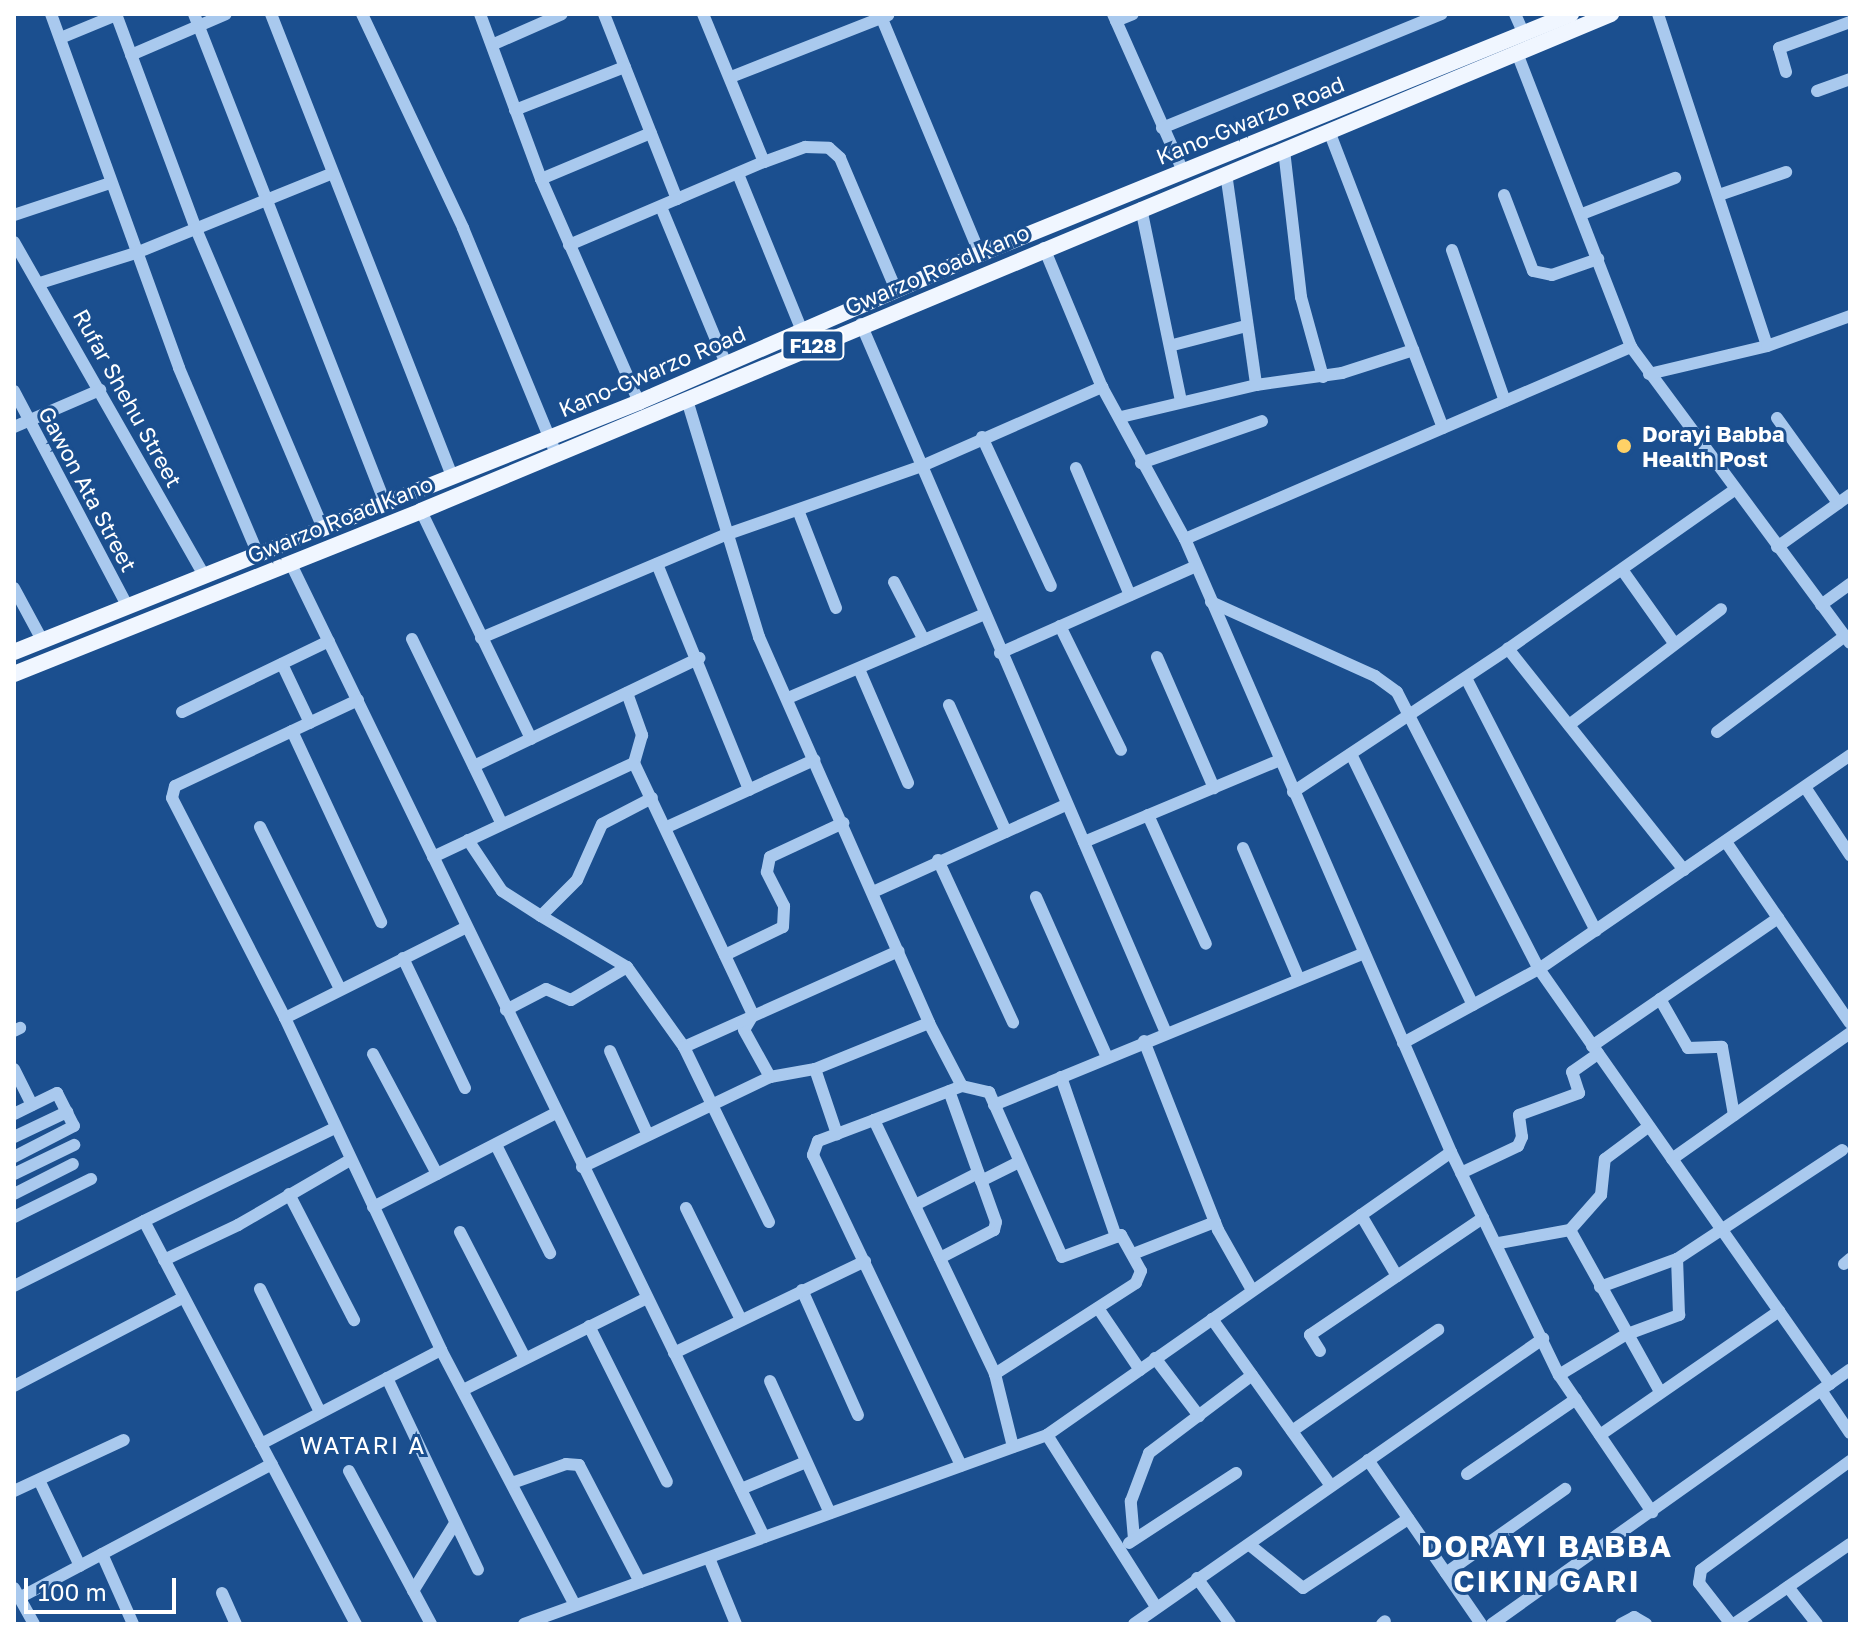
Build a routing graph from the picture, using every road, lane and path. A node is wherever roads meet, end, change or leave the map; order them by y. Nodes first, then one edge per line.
1 (51, 14) edge
2 (116, 14) edge
3 (226, 14) edge
4 (271, 14) edge
5 (362, 14) edge
6 (480, 14) edge
7 (562, 14) edge
8 (604, 14) edge
9 (703, 14) edge
10 (1133, 14) edge
11 (1442, 14) edge
12 (1515, 14) edge
13 (1571, 14) edge
14 (1611, 14) edge
15 (1658, 14) edge
16 (884, 15) edge
17 (1115, 18) edge
18 (196, 20) edge
19 (1850, 22) edge
20 (1524, 34) junction
21 (63, 37) junction
22 (494, 44) junction
23 (1517, 53) junction
24 (131, 55) junction
25 (625, 67) junction
26 (1786, 72) dead end
27 (731, 77) junction
28 (1850, 79) edge
29 (1426, 82) junction
30 (1817, 91) dead end
31 (515, 110) junction
32 (1162, 128) junction
33 (1329, 131) junction
34 (651, 133) junction
35 (1284, 150) junction
36 (764, 162) junction
37 (1183, 171) junction
38 (1786, 172) dead end
39 (1226, 173) junction
40 (331, 174) junction
41 (738, 174) junction
42 (1675, 178) dead end
43 (541, 179) junction
44 (110, 183) junction
45 (1504, 195) dead end
46 (1719, 195) junction
47 (677, 199) junction
48 (266, 202) junction
49 (661, 207) junction
50 (1141, 208) junction
51 (1582, 214) junction
52 (14, 215) edge
53 (196, 229) junction
54 (569, 245) junction
55 (16, 248) edge
56 (1044, 248) junction
57 (1452, 250) dead end
58 (136, 253) junction
59 (980, 254) junction
60 (1598, 259) junction
61 (40, 283) junction
62 (896, 290) junction
63 (1850, 316) edge
64 (861, 324) junction
65 (1246, 326) junction
66 (802, 331) junction
67 (1173, 345) junction
68 (1767, 346) junction
69 (1631, 347) junction
70 (1413, 350) junction
71 (726, 364) junction
72 (1649, 374) junction
73 (1323, 377) junction
74 (1256, 385) junction
75 (1102, 387) junction
76 (100, 390) junction
77 (14, 391) edge
78 (687, 400) junction
79 (1181, 401) junction
80 (1505, 401) junction
81 (639, 402) junction
82 (1121, 417) junction
83 (1777, 418) dead end
84 (30, 420) junction
85 (1262, 421) dead end
86 (14, 427) edge
87 (1443, 428) junction
88 (982, 437) junction
89 (553, 446) junction
90 (1141, 463) junction
91 (922, 466) junction
92 (1076, 468) dead end
93 (452, 477) junction
94 (1734, 490) junction
95 (1850, 495) edge
96 (385, 503) junction
97 (1838, 503) junction
98 (798, 510) junction
99 (421, 511) junction
100 (323, 528) junction
101 (725, 535) junction
102 (1185, 539) junction
103 (1777, 547) junction
104 (257, 552) junction
105 (291, 564) junction
106 (657, 564) junction
107 (1196, 566) junction
108 (1623, 571) junction
109 (204, 575) junction
110 (894, 582) dead end
111 (1850, 584) edge
112 (1051, 586) dead end
113 (14, 588) edge
114 (1130, 595) junction
115 (1211, 602) junction
116 (127, 605) junction
117 (1821, 605) junction
118 (836, 608) dead end
119 (1721, 609) dead end
120 (983, 615) junction
121 (1060, 626) junction
122 (481, 638) junction
123 (412, 639) dead end
124 (42, 640) junction
125 (924, 640) junction
126 (1848, 640) edge
127 (329, 641) junction
128 (1674, 643) junction
129 (1508, 649) junction
130 (14, 652) edge
131 (1000, 653) junction
132 (1157, 657) dead end
133 (699, 658) junction
134 (282, 664) junction
135 (859, 669) junction
136 (14, 674) edge
137 (1466, 678) junction
138 (627, 693) junction
139 (788, 698) junction
140 (358, 700) junction
141 (949, 705) dead end
142 (182, 712) dead end
143 (1409, 716) junction
144 (310, 723) junction
145 (1569, 725) junction
146 (292, 731) junction
147 (1717, 732) dead end
148 (531, 739) junction
149 (1121, 750) dead end
150 (1351, 754) junction
151 (1850, 755) edge
152 (814, 760) junction
153 (1280, 760) junction
154 (634, 763) junction
155 (474, 766) junction
156 (908, 783) dead end
157 (1805, 787) junction
158 (1214, 788) junction
159 (749, 790) junction
160 (1293, 792) junction
161 (652, 798) junction
162 (1066, 805) junction
163 (1148, 815) junction
164 (501, 822) junction
165 (843, 823) junction
166 (260, 827) dead end
167 (667, 827) junction
168 (1006, 832) junction
169 (468, 840) junction
170 (1084, 842) junction
171 (1726, 842) junction
172 (1243, 848) dead end
173 (1850, 855) edge
174 (433, 857) junction
175 (938, 860) junction
176 (1684, 870) junction
177 (873, 892) junction
178 (1036, 897) dead end
179 (541, 916) junction
180 (1778, 918) junction
181 (381, 922) dead end
182 (467, 927) junction
183 (1596, 931) junction
184 (1206, 944) dead end
185 (899, 951) junction
186 (1364, 953) junction
187 (725, 955) junction
188 (403, 958) junction
189 (627, 967) junction
190 (1539, 969) junction
191 (1299, 979) junction
192 (340, 989) junction
193 (1660, 999) junction
194 (1473, 1005) junction
195 (506, 1010) junction
196 (753, 1015) junction
197 (285, 1018) junction
198 (1013, 1022) dead end
199 (929, 1023) junction
200 (1850, 1023) edge
201 (1166, 1033) junction
202 (1850, 1033) edge
203 (1144, 1041) junction
204 (1403, 1043) junction
205 (684, 1047) junction
206 (1595, 1050) junction
207 (610, 1051) dead end
208 (373, 1054) dead end
209 (1107, 1057) junction
210 (815, 1069) junction
211 (14, 1070) edge
212 (770, 1077) junction
213 (1061, 1077) junction
214 (962, 1086) junction
215 (465, 1088) dead end
216 (18, 1089) edge
217 (949, 1091) junction
218 (712, 1104) junction
219 (32, 1105) junction
220 (994, 1105) junction
221 (67, 1112) junction
222 (556, 1113) junction
223 (14, 1114) edge
224 (1734, 1115) junction
225 (874, 1120) junction
226 (1648, 1127) junction
227 (335, 1128) junction
228 (837, 1134) junction
229 (648, 1135) junction
230 (14, 1137) edge
231 (74, 1145) dead end
232 (496, 1145) junction
233 (1842, 1150) dead end
234 (1451, 1152) junction
235 (14, 1157) edge
236 (1672, 1159) junction
237 (350, 1160) junction
238 (1019, 1162) junction
239 (73, 1164) dead end
240 (582, 1167) junction
241 (1461, 1173) junction
242 (14, 1174) edge
243 (437, 1174) junction
244 (980, 1177) junction
245 (91, 1179) dead end
246 (289, 1194) junction
247 (14, 1196) edge
248 (915, 1205) junction
249 (373, 1207) junction
250 (686, 1208) dead end
251 (18, 1215) edge
252 (1361, 1215) junction
253 (1483, 1218) junction
254 (144, 1221) junction
255 (769, 1222) dead end
256 (1215, 1222) junction
257 (1570, 1230) junction
258 (1721, 1230) junction
259 (460, 1232) dead end
260 (1116, 1237) junction
261 (1499, 1243) junction
262 (550, 1253) dead end
263 (1133, 1254) junction
264 (940, 1258) junction
265 (1677, 1259) junction
266 (164, 1260) junction
267 (865, 1261) junction
268 (1397, 1276) junction
269 (14, 1286) edge
270 (1600, 1287) junction
271 (260, 1289) dead end
272 (802, 1290) junction
273 (1252, 1290) junction
274 (182, 1298) junction
275 (647, 1298) junction
276 (1098, 1308) junction
277 (1779, 1311) junction
278 (1212, 1319) junction
279 (354, 1320) dead end
280 (741, 1320) junction
281 (589, 1326) junction
282 (1438, 1330) dead end
283 (1625, 1335) junction
284 (1543, 1339) junction
285 (441, 1350) junction
286 (1320, 1351) dead end
287 (674, 1353) junction
288 (525, 1358) junction
289 (1155, 1358) junction
290 (1140, 1370) junction
291 (1850, 1370) edge
292 (995, 1374) junction
293 (1252, 1375) junction
294 (1559, 1375) junction
295 (387, 1378) junction
296 (770, 1381) dead end
297 (14, 1386) edge
298 (1826, 1389) junction
299 (463, 1390) junction
300 (1660, 1392) junction
301 (1576, 1399) junction
302 (320, 1412) junction
303 (858, 1415) dead end
304 (1199, 1416) junction
305 (1849, 1429) edge
306 (1292, 1431) junction
307 (1047, 1435) junction
308 (1600, 1435) junction
309 (124, 1440) dead end
310 (261, 1444) junction
311 (1013, 1447) junction
312 (1368, 1460) junction
313 (1850, 1461) edge
314 (806, 1462) junction
315 (272, 1464) junction
316 (961, 1465) junction
317 (349, 1471) dead end
318 (1236, 1473) dead end
319 (1467, 1474) dead end
320 (39, 1480) junction
321 (667, 1482) dead end
322 (512, 1483) junction
323 (1331, 1486) junction
324 (741, 1489) junction
325 (1565, 1489) dead end
326 (14, 1491) edge
327 (1652, 1512) junction
328 (830, 1513) junction
329 (1408, 1519) junction
330 (454, 1525) junction
331 (764, 1537) junction
332 (1134, 1539) junction
333 (1251, 1546) junction
334 (1848, 1548) edge
335 (1120, 1550) junction
336 (102, 1554) junction
337 (709, 1558) junction
338 (80, 1566) junction
339 (478, 1570) dead end
340 (1446, 1573) junction
341 (1197, 1578) junction
342 (640, 1582) junction
343 (1788, 1587) junction
344 (413, 1591) junction
345 (16, 1593) edge
346 (222, 1593) dead end
347 (575, 1605) junction
348 (1156, 1607) junction
349 (34, 1624) edge
350 (133, 1624) edge
351 (236, 1624) edge
352 (356, 1624) edge
353 (431, 1624) edge
354 (524, 1624) edge
355 (736, 1624) edge
356 (1134, 1624) edge
357 (1230, 1624) edge
358 (1481, 1624) edge
359 (1492, 1624) edge
360 (1621, 1624) edge
361 (1646, 1624) edge
362 (1732, 1624) edge
363 (1817, 1624) edge

1 - 21 street
2 - 21 street
2 - 24 street
3 - 18 street
4 - 40 street
5 - 89 street
6 - 22 street
7 - 22 street
8 - 25 street
9 - 27 street
10 - 17 street
11 - 32 street
12 - 20 street
13 - 20 main road, Kano-Gwarzo Road / F128
14 - 23 main road, Gwarzo Road Kano / F128
15 - 46 street
16 - 27 street
16 - 59 street
17 - 32 street
18 - 24 street
18 - 48 street
19 - 26 street
20 - 29 main road, Kano-Gwarzo Road / F128
21 - 44 street
22 - 31 street
23 - 29 main road, Gwarzo Road Kano / F128
23 - 51 street
24 - 53 street
25 - 31 street
25 - 34 street
27 - 36 street
28 - 30 street
29 - 33 main road, Gwarzo Road Kano / F128
29 - 37 main road, Kano-Gwarzo Road / F128
31 - 43 street
32 - 37 street
33 - 35 main road, Gwarzo Road Kano / F128
33 - 70 street
34 - 43 street
34 - 47 street
35 - 39 main road, Gwarzo Road Kano / F128
35 - 73 street
36 - 41 street
36 - 62 street
37 - 59 main road, Kano-Gwarzo Road / F128
38 - 46 street
39 - 50 main road, Gwarzo Road Kano / F128
39 - 65 street
40 - 48 street
40 - 93 street
41 - 47 street
41 - 66 street
42 - 51 street
43 - 54 street
44 - 52 street
44 - 58 street
45 - 60 street
46 - 68 street
47 - 49 street
48 - 53 street
48 - 96 street
49 - 54 street
49 - 71 street
50 - 56 main road, Gwarzo Road Kano / F128
50 - 67 street
51 - 60 street
53 - 58 street
53 - 100 street
54 - 81 street
55 - 61 street, Rufar Shehu Street
56 - 64 main road, Gwarzo Road Kano / F128
56 - 75 street
57 - 80 street
58 - 61 street
58 - 104 street
59 - 62 main road, Kano-Gwarzo Road / F128
60 - 69 street
61 - 76 street, Rufar Shehu Street
62 - 66 main road, Kano-Gwarzo Road / F128
63 - 68 street
64 - 78 main road, Gwarzo Road Kano / F128
64 - 91 street
65 - 67 street
65 - 74 street
66 - 71 main road, Kano-Gwarzo Road / F128
67 - 79 street
68 - 72 street
69 - 72 street
69 - 80 street
70 - 73 street
70 - 87 street
71 - 81 main road, Kano-Gwarzo Road / F128
72 - 94 street
73 - 74 street
74 - 79 street
75 - 82 street
75 - 88 street
76 - 84 street
76 - 109 street, Rufar Shehu Street
77 - 84 street, Gawon Ata Street
78 - 89 main road, Gwarzo Road Kano / F128
78 - 101 street
79 - 82 street
80 - 87 street
81 - 89 main road, Kano-Gwarzo Road / F128
82 - 90 street
83 - 97 street
84 - 86 street
84 - 116 street, Gawon Ata Street
85 - 90 street
87 - 102 street
88 - 91 street
88 - 112 street
89 - 93 main road, Kano-Gwarzo Road / F128
89 - 99 main road, Gwarzo Road Kano / F128
90 - 102 street
91 - 98 street
91 - 120 street
92 - 114 street
93 - 96 main road, Kano-Gwarzo Road / F128
94 - 103 street
94 - 108 street
95 - 97 street
96 - 100 main road, Kano-Gwarzo Road / F128
97 - 103 street
98 - 101 street
98 - 118 street
99 - 105 main road, Gwarzo Road Kano / F128
99 - 122 street
100 - 104 main road, Kano-Gwarzo Road / F128
101 - 106 street
101 - 139 street
102 - 107 street
103 - 117 street
104 - 109 main road, Kano-Gwarzo Road / F128
105 - 127 street
105 - 136 main road, Gwarzo Road Kano / F128
106 - 122 street
106 - 133 street
107 - 114 street
107 - 115 street
108 - 128 street
108 - 129 street
109 - 116 main road, Kano-Gwarzo Road / F128
110 - 125 street
111 - 117 street
113 - 124 street
114 - 121 street
115 - 143 street
115 - 153 street
116 - 124 main road, Kano-Gwarzo Road / F128
117 - 126 street
119 - 128 street
120 - 125 street
120 - 131 street
121 - 131 street
121 - 149 street
122 - 148 street
123 - 155 street
124 - 130 main road, Kano-Gwarzo Road / F128
125 - 135 street
126 - 147 street
127 - 134 street
127 - 140 street
128 - 145 street
129 - 137 street
129 - 145 street
131 - 162 street
132 - 158 street
133 - 138 street
133 - 159 street
134 - 142 street
134 - 144 street
135 - 139 street
135 - 156 street
137 - 143 street
137 - 183 street
138 - 148 street
138 - 154 street
139 - 152 street
140 - 144 street
140 - 174 street
141 - 168 street
143 - 150 street
143 - 190 street
144 - 146 street
145 - 176 street
146 - 181 street
146 - 197 street
148 - 155 street
150 - 160 street
150 - 194 street
151 - 157 street
152 - 159 street
152 - 165 street
153 - 158 street
153 - 160 street
154 - 161 street
154 - 164 street
155 - 164 street
157 - 171 street
157 - 173 street
158 - 163 street
159 - 167 street
160 - 186 street
161 - 167 street
161 - 179 street
162 - 168 street
162 - 170 street
163 - 170 street
163 - 184 street
164 - 169 street
165 - 177 street
165 - 187 street
166 - 192 street
167 - 187 street
168 - 175 street
169 - 174 street
169 - 179 street
170 - 201 street
171 - 176 street
171 - 180 street
172 - 191 street
174 - 182 street
175 - 177 street
175 - 198 street
176 - 183 street
177 - 185 street
178 - 209 street
179 - 189 street
180 - 193 street
180 - 200 street
182 - 188 street
182 - 195 street
183 - 190 street
185 - 196 street
185 - 199 street
186 - 191 street
186 - 204 street
187 - 196 street
188 - 192 street
188 - 215 street
189 - 195 street
189 - 205 street
190 - 194 street
190 - 206 street
191 - 201 street
192 - 197 street
193 - 206 street
193 - 224 street
194 - 204 street
195 - 222 street
196 - 205 street
196 - 212 street
197 - 227 street
199 - 210 street
199 - 214 street
201 - 203 street
202 - 224 street
203 - 209 street
203 - 256 street
204 - 234 street
205 - 218 street
206 - 226 street
206 - 241 street
207 - 229 street
208 - 243 street
209 - 213 street
210 - 212 street
210 - 228 street
211 - 216 street
212 - 218 street
213 - 220 street
213 - 260 street
214 - 217 street
214 - 220 street
216 - 219 street
217 - 225 street
217 - 244 street
218 - 229 street
218 - 255 street
219 - 221 street
219 - 223 street
220 - 238 street
221 - 230 street
221 - 235 street
222 - 232 street
222 - 240 street
224 - 236 street
225 - 228 street
225 - 248 street
226 - 236 street
226 - 257 street
227 - 237 street
227 - 254 street
228 - 267 street
229 - 240 street
231 - 242 street
232 - 243 street
232 - 262 street
233 - 258 street
234 - 241 street
234 - 252 street
236 - 258 street
237 - 246 street
237 - 249 street
238 - 244 street
238 - 260 street
239 - 247 street
240 - 275 street
241 - 253 street
243 - 249 street
244 - 248 street
244 - 264 street
245 - 251 street
246 - 266 street
246 - 279 street
247 - 251 street
248 - 264 street
249 - 285 street
250 - 280 street
252 - 268 street
252 - 273 street
253 - 261 street
253 - 268 street
254 - 266 street
254 - 269 street
256 - 263 street
256 - 273 street
257 - 261 street
257 - 270 street
258 - 265 street
258 - 277 street
259 - 288 street
260 - 263 street
261 - 284 street
263 - 276 street
264 - 292 street
265 - 270 street
265 - 283 street
266 - 274 street
267 - 272 street
267 - 316 street
268 - 286 street
270 - 283 street
271 - 302 street
272 - 280 street
272 - 303 street
273 - 278 street
274 - 297 street
274 - 310 street
275 - 281 street
275 - 287 street
276 - 290 street
276 - 292 street
277 - 298 street
277 - 300 street
278 - 289 street
278 - 293 street
280 - 287 street
281 - 288 street
281 - 321 street
282 - 306 street
283 - 294 street
283 - 300 street
284 - 294 street
284 - 312 street
285 - 295 street
285 - 299 street
287 - 324 street
288 - 299 street
289 - 290 street
289 - 304 street
290 - 307 street
291 - 298 street
292 - 311 street
293 - 304 street
293 - 306 street
294 - 301 street
295 - 302 street
295 - 330 street
296 - 314 street
298 - 305 street
298 - 327 street
299 - 322 street
300 - 308 street
301 - 308 street
301 - 319 street
302 - 310 street
304 - 332 street
306 - 323 street
307 - 311 street
307 - 335 street
308 - 327 street
309 - 320 street
310 - 315 street
311 - 316 street
312 - 323 street
312 - 329 street
313 - 362 street
314 - 324 street
314 - 328 street
315 - 336 street
315 - 352 street
316 - 328 street
317 - 344 street
318 - 332 street
320 - 326 street
320 - 338 street
322 - 342 street
322 - 347 street
323 - 333 street
324 - 331 street
325 - 340 street
327 - 359 street
328 - 331 street
329 - 333 street
329 - 340 street
330 - 339 street
330 - 344 street
331 - 337 street
332 - 335 street
333 - 341 street
334 - 343 street
335 - 348 street
336 - 338 street
336 - 350 street
337 - 342 street
337 - 355 street
338 - 345 street
340 - 358 street
341 - 348 street
341 - 357 street
342 - 347 street
343 - 362 street
343 - 363 street
344 - 353 street
345 - 349 street
346 - 351 street
347 - 354 street
348 - 356 street
360 - 361 street

